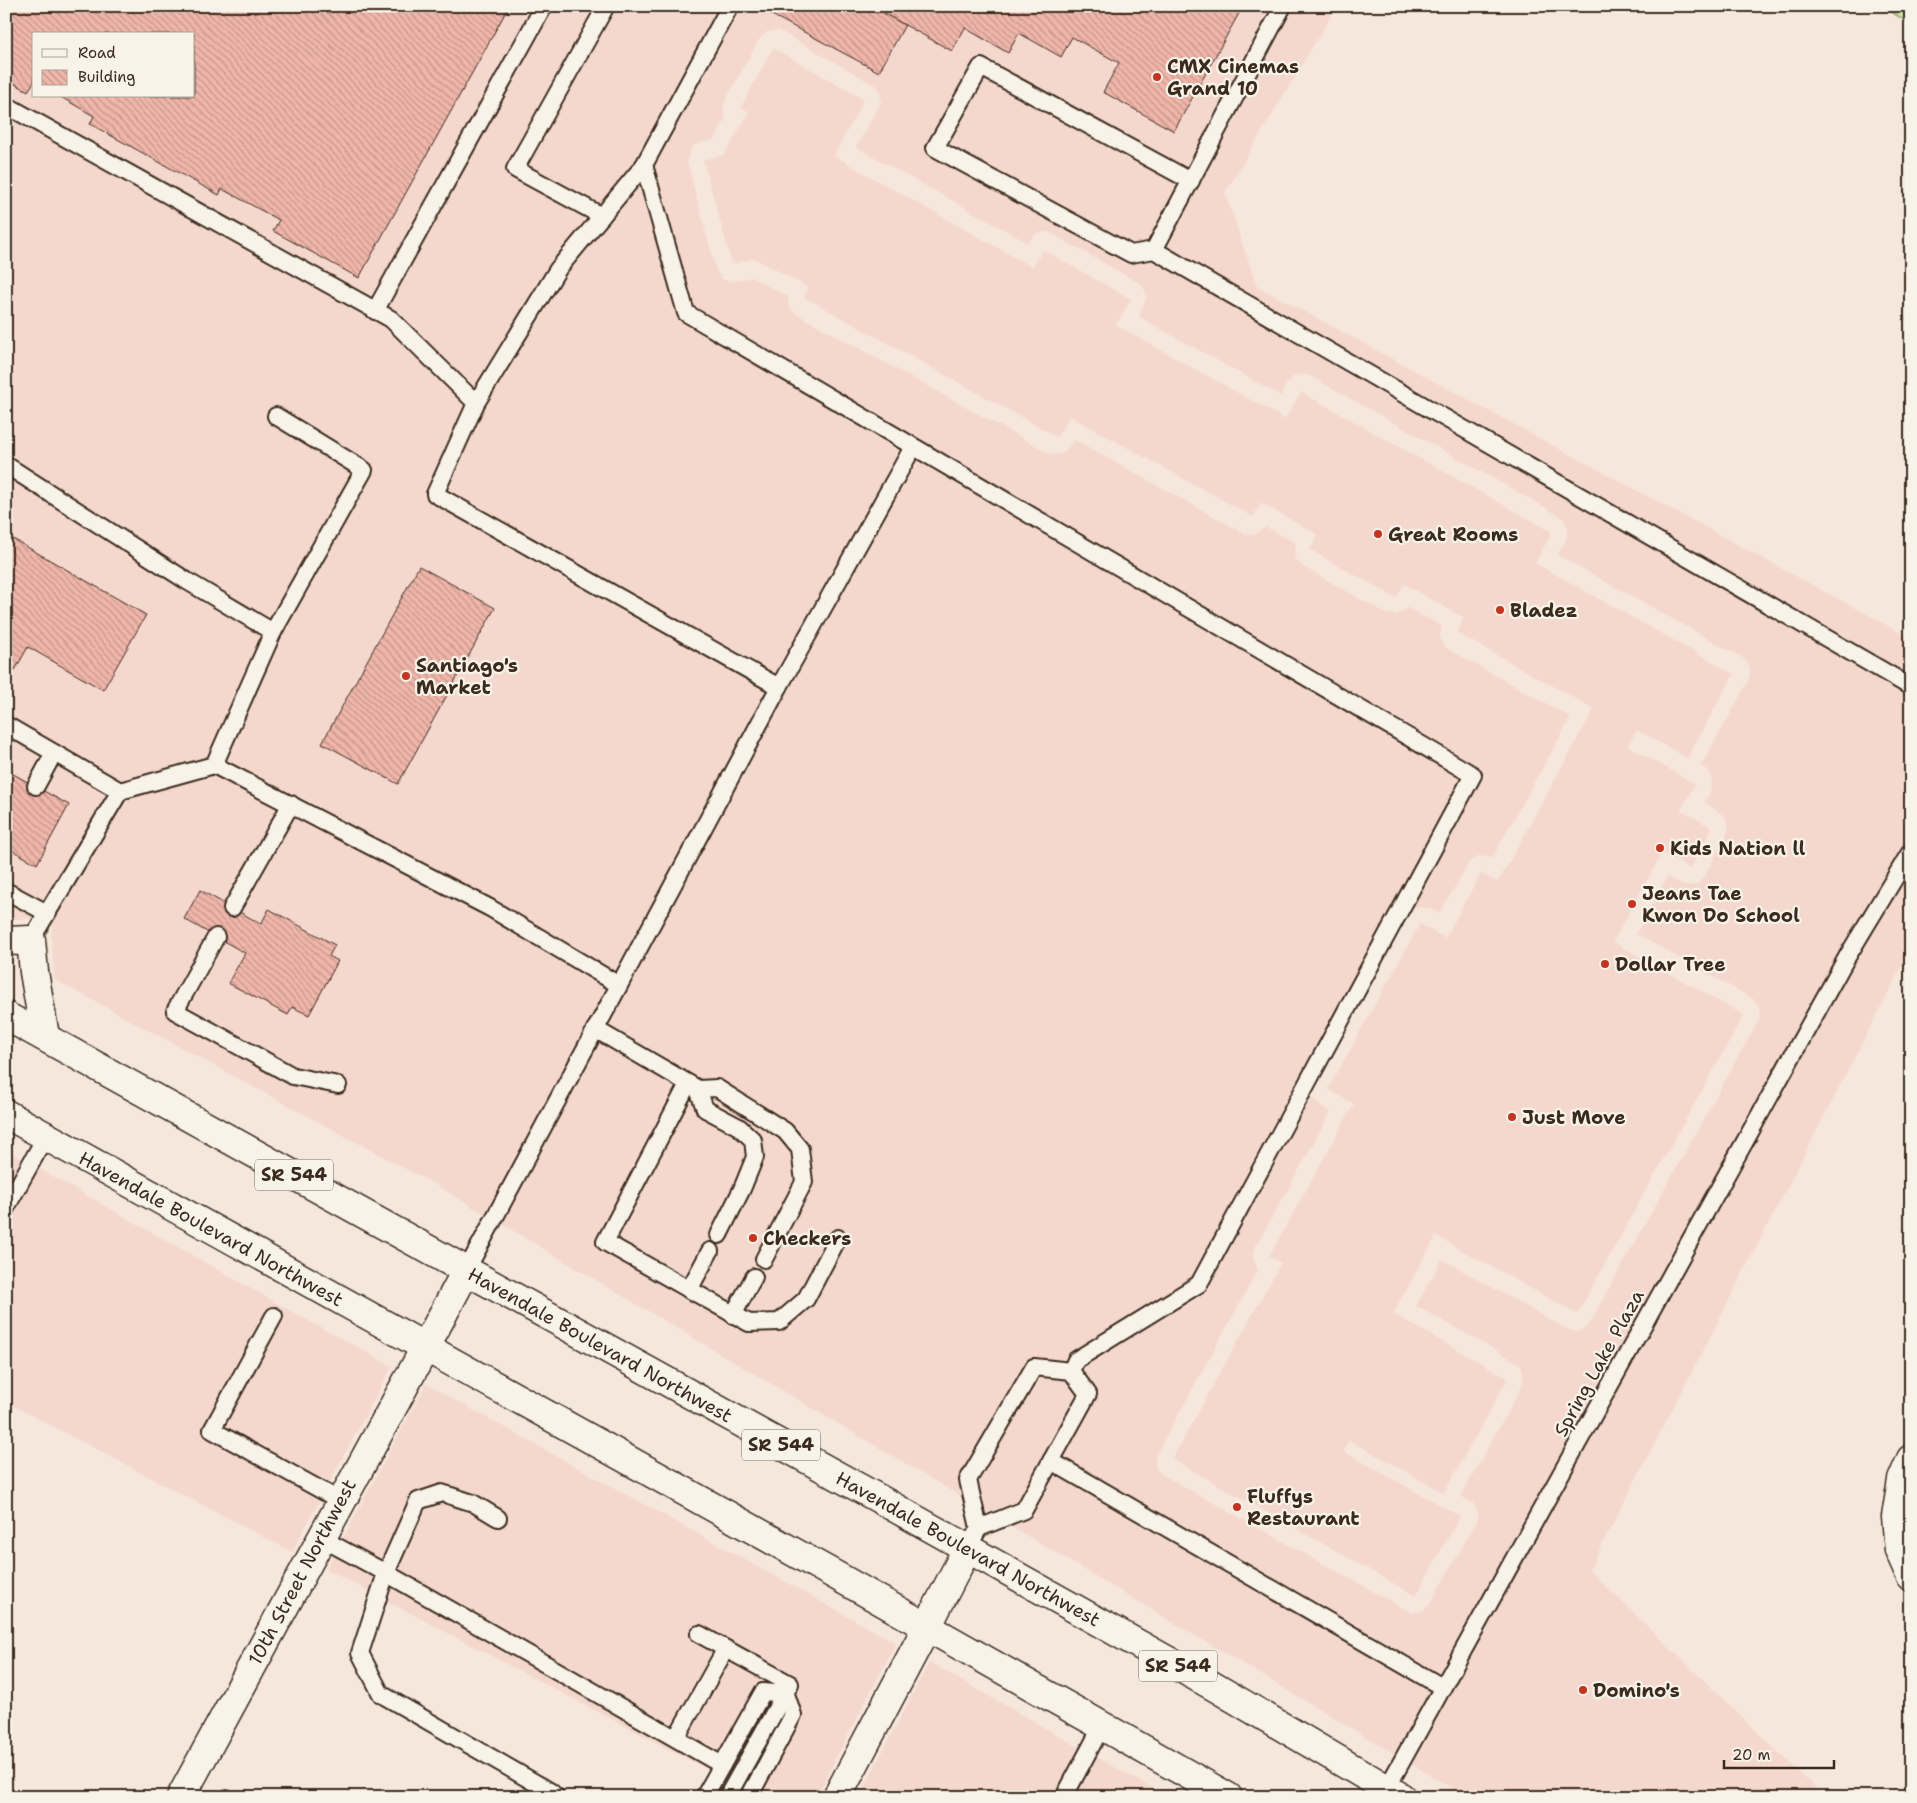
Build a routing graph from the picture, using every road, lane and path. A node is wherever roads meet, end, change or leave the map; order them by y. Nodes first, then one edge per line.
1 (544, 6) edge
2 (606, 6) edge
3 (730, 6) edge
4 (1283, 6) edge
5 (6, 105) edge
6 (644, 165) junction
7 (1191, 181) junction
8 (602, 216) junction
9 (1154, 250) junction
10 (376, 311) junction
11 (476, 402) junction
12 (276, 416) dead end
13 (913, 446) junction
14 (6, 465) edge
15 (274, 632) junction
16 (779, 687) junction
17 (1911, 687) edge
18 (7, 728) edge
19 (54, 753) junction
20 (214, 765) junction
21 (36, 786) dead end
22 (120, 791) junction
23 (291, 804) junction
24 (1911, 851) edge
25 (6, 891) edge
26 (232, 908) dead end
27 (47, 913) junction
28 (216, 937) dead end
29 (19, 940) edge
30 (619, 985) junction
31 (6, 1016) edge
32 (595, 1029) junction
33 (45, 1036) junction
34 (338, 1085) dead end
35 (693, 1086) junction
36 (6, 1114) edge
37 (46, 1136) junction
38 (6, 1208) edge
39 (718, 1235) dead end
40 (838, 1238) dead end
41 (710, 1251) dead end
42 (764, 1259) dead end
43 (466, 1271) junction
44 (754, 1277) dead end
45 (689, 1290) junction
46 (733, 1315) junction
47 (274, 1316) dead end
48 (425, 1348) junction
49 (1071, 1371) junction
50 (1911, 1459) edge
51 (1051, 1461) junction
52 (341, 1501) junction
53 (498, 1518) dead end
54 (321, 1538) junction
55 (973, 1538) junction
56 (386, 1573) junction
57 (1911, 1577) edge
58 (926, 1627) junction
59 (699, 1634) dead end
60 (726, 1650) junction
61 (1442, 1688) junction
62 (786, 1694) junction
63 (1102, 1726) junction
64 (676, 1738) junction
65 (722, 1765) junction
66 (1394, 1792) edge
67 (1220, 1795) edge
68 (181, 1797) edge
69 (556, 1797) edge
70 (704, 1797) edge
71 (727, 1797) edge
72 (749, 1797) edge
73 (837, 1797) edge
74 (1064, 1797) edge

1 - 10 lane
2 - 8 lane
3 - 6 lane
4 - 7 lane
5 - 10 lane
6 - 8 lane
6 - 13 lane
7 - 9 lane
7 - 9 lane
8 - 11 lane
9 - 17 lane
10 - 11 lane
11 - 16 lane
12 - 15 lane
13 - 16 lane
13 - 49 lane
14 - 15 lane
15 - 20 lane
16 - 30 lane
18 - 19 lane
19 - 21 lane
19 - 22 lane
20 - 22 lane
20 - 23 lane
22 - 27 lane
23 - 26 lane
23 - 30 lane
24 - 61 lane, Spring Lake Plaza
25 - 27 lane
27 - 29 lane
28 - 34 lane
29 - 33 main road
30 - 32 lane
31 - 33 main road, Havendale Boulevard Northwest / SR 544
32 - 35 lane
32 - 43 lane
33 - 43 main road, Havendale Boulevard Northwest / SR 544
35 - 39 lane
35 - 42 lane
35 - 45 lane
36 - 37 main road, Havendale Boulevard Northwest
37 - 38 lane
37 - 48 main road, Havendale Boulevard Northwest
40 - 46 lane
41 - 45 lane
43 - 48 main road, 10th Street Northwest
43 - 55 main road, Havendale Boulevard Northwest / SR 544
44 - 46 lane
45 - 46 lane
47 - 52 lane
48 - 52 main road, 10th Street Northwest
48 - 58 main road, Havendale Boulevard Northwest
49 - 51 lane
49 - 55 lane
50 - 57 main road
51 - 55 lane
51 - 61 lane
52 - 54 main road, 10th Street Northwest
53 - 56 lane
54 - 56 lane
54 - 68 main road, 10th Street Northwest
55 - 58 main road
55 - 66 main road, Havendale Boulevard Northwest / SR 544
56 - 64 lane
56 - 69 lane
58 - 63 main road, Havendale Boulevard Northwest
58 - 73 main road
59 - 60 lane
60 - 62 lane
60 - 64 lane
61 - 66 lane, Spring Lake Plaza
62 - 65 lane
62 - 71 lane
62 - 72 lane
63 - 67 main road, Havendale Boulevard Northwest
63 - 74 lane
64 - 65 lane
65 - 70 lane

